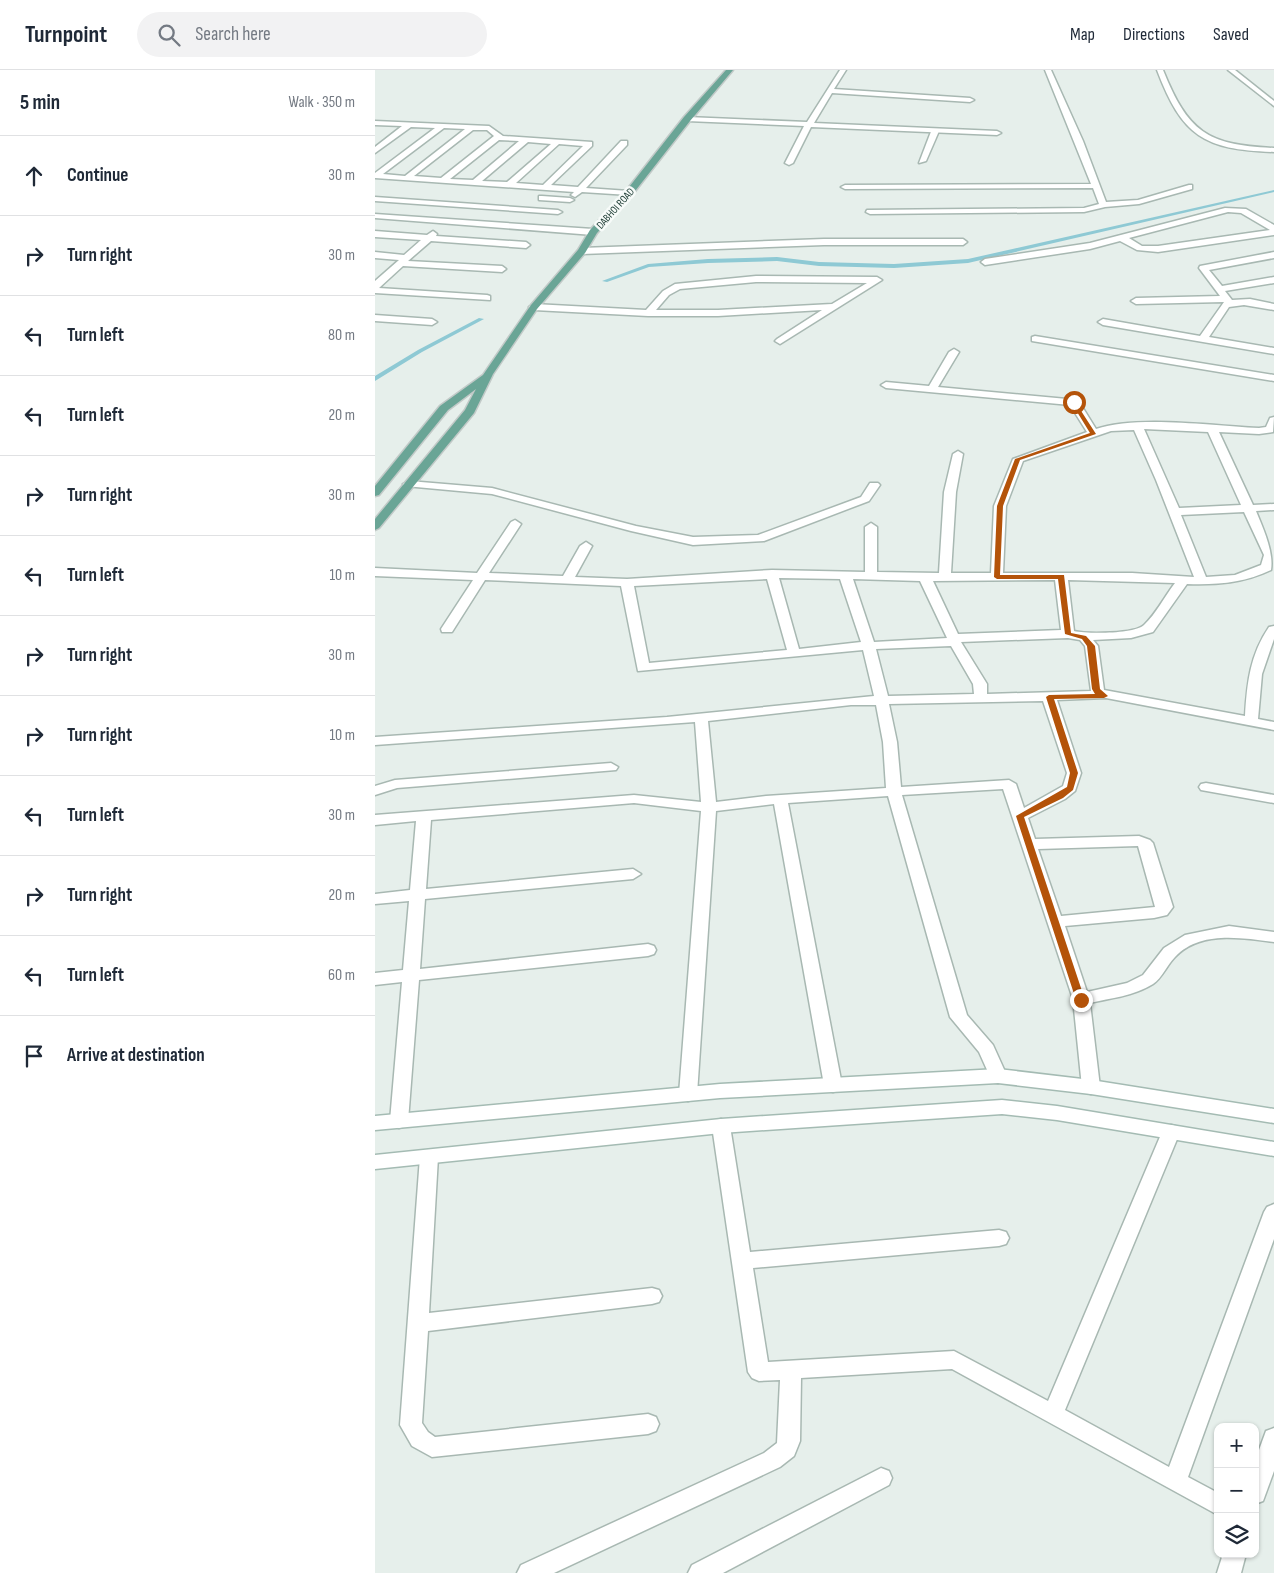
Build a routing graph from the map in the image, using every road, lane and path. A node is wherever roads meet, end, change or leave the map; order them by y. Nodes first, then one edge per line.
1 (730, 70) edge
2 (830, 70) edge
3 (843, 70) edge
4 (1048, 70) edge
5 (1160, 70) edge
6 (1231, 70) edge
7 (1255, 89) junction
8 (1265, 89) dead end
9 (829, 91) junction
10 (970, 100) dead end
11 (1274, 104) edge
12 (687, 119) junction
13 (376, 124) edge
14 (410, 124) junction
15 (442, 126) junction
16 (808, 126) junction
17 (472, 128) junction
18 (935, 131) junction
19 (997, 133) dead end
20 (498, 137) junction
21 (527, 139) junction
22 (558, 141) junction
23 (624, 143) dead end
24 (1274, 150) edge
25 (375, 151) edge
26 (922, 161) dead end
27 (789, 162) dead end
28 (376, 176) edge
29 (407, 178) junction
30 (423, 179) junction
31 (442, 180) junction
32 (474, 183) junction
33 (509, 185) junction
34 (1095, 186) junction
35 (845, 187) dead end
36 (1189, 187) dead end
37 (544, 188) junction
38 (411, 189) dead end
39 (580, 190) junction
40 (629, 193) junction
41 (403, 194) dead end
42 (531, 197) dead end
43 (375, 199) edge
44 (396, 200) junction
45 (571, 200) junction
46 (1103, 205) junction
47 (558, 212) junction
48 (870, 212) dead end
49 (375, 216) edge
50 (446, 221) junction
51 (549, 222) dead end
52 (1274, 230) edge
53 (593, 232) junction
54 (375, 234) edge
55 (429, 238) junction
56 (1122, 238) junction
57 (963, 242) dead end
58 (525, 245) dead end
59 (582, 251) junction
60 (375, 255) edge
61 (1274, 255) edge
62 (403, 260) junction
63 (985, 262) dead end
64 (502, 270) dead end
65 (1274, 280) edge
66 (377, 282) edge
67 (1220, 289) junction
68 (375, 290) edge
69 (487, 298) dead end
70 (1136, 301) dead end
71 (1229, 301) junction
72 (534, 307) junction
73 (833, 307) junction
74 (1274, 307) edge
75 (648, 313) junction
76 (375, 318) edge
77 (431, 322) dead end
78 (1103, 322) dead end
79 (1035, 339) dead end
80 (1203, 339) junction
81 (780, 341) dead end
82 (1274, 351) edge
83 (954, 352) dead end
84 (488, 374) junction
85 (1274, 378) edge
86 (886, 385) dead end
87 (932, 389) junction
88 (1274, 420) edge
89 (1138, 427) junction
90 (1212, 429) junction
91 (1093, 434) junction
92 (958, 454) dead end
93 (409, 484) junction
94 (874, 485) dead end
95 (375, 494) edge
96 (1274, 507) edge
97 (1247, 509) junction
98 (1174, 512) junction
99 (515, 524) dead end
100 (375, 526) edge
101 (871, 527) dead end
102 (586, 546) dead end
103 (375, 572) edge
104 (772, 574) junction
105 (845, 575) junction
106 (482, 576) junction
107 (871, 576) junction
108 (925, 577) junction
109 (945, 577) junction
110 (997, 577) junction
111 (1061, 577) junction
112 (1184, 579) junction
113 (567, 580) junction
114 (1201, 580) junction
115 (627, 583) junction
116 (447, 629) dead end
117 (1274, 630) edge
118 (1068, 634) junction
119 (1084, 637) junction
120 (954, 640) junction
121 (869, 646) junction
122 (794, 653) junction
123 (1104, 696) junction
124 (1049, 697) junction
125 (981, 698) junction
126 (881, 701) junction
127 (701, 717) junction
128 (1251, 722) junction
129 (1274, 726) edge
130 (375, 741) edge
131 (611, 767) dead end
132 (1206, 787) dead end
133 (375, 791) edge
134 (894, 793) junction
135 (780, 799) junction
136 (1274, 799) edge
137 (709, 807) junction
138 (424, 815) junction
139 (1020, 816) junction
140 (375, 820) edge
141 (1029, 844) junction
142 (633, 874) dead end
143 (417, 896) junction
144 (375, 900) edge
145 (1055, 922) junction
146 (1274, 937) edge
147 (648, 950) dead end
148 (411, 976) junction
149 (375, 979) edge
150 (1081, 1000) junction
151 (998, 1076) junction
152 (833, 1085) junction
153 (1091, 1087) junction
154 (688, 1094) junction
155 (1274, 1116) edge
156 (399, 1121) junction
157 (375, 1123) edge
158 (721, 1126) junction
159 (1171, 1132) junction
160 (1274, 1149) edge
161 (429, 1157) junction
162 (375, 1162) edge
163 (1274, 1212) edge
164 (999, 1238) dead end
165 (742, 1261) junction
166 (652, 1296) dead end
167 (417, 1323) junction
168 (791, 1370) junction
169 (1053, 1414) junction
170 (648, 1424) dead end
171 (1274, 1438) edge
172 (881, 1478) dead end
173 (1175, 1482) junction
174 (1259, 1482) edge
175 (1214, 1504) edge
176 (1234, 1558) edge
177 (529, 1573) edge
178 (700, 1573) edge
179 (1229, 1573) edge

1 - 12 main road, DABHOI ROAD
2 - 3 street
3 - 9 street
4 - 34 street
5 - 24 street
6 - 7 street
7 - 8 street
7 - 11 street
9 - 10 street
9 - 16 street
12 - 16 street
12 - 40 main road, DABHOI ROAD
13 - 14 street
14 - 15 street
14 - 25 street
15 - 17 street
15 - 28 street
16 - 18 street
16 - 27 street
17 - 20 street
17 - 29 street
18 - 19 street
18 - 26 street
20 - 21 street
20 - 31 street
21 - 22 street
21 - 32 street
22 - 33 street
22 - 37 street
23 - 39 street
28 - 29 street
29 - 30 street
30 - 31 street
30 - 38 street
31 - 32 street
32 - 33 street
33 - 37 street
34 - 35 street
34 - 46 street
36 - 46 street
37 - 39 street
39 - 40 street
39 - 45 street
40 - 53 main road, DABHOI ROAD
41 - 44 street
42 - 45 street
43 - 44 street
44 - 47 street
44 - 49 street
45 - 47 street
46 - 48 street
47 - 51 street
49 - 50 street
50 - 53 street
50 - 55 street
52 - 56 street
52 - 56 street
53 - 59 main road, DABHOI ROAD
54 - 55 street
55 - 58 street
55 - 62 street
56 - 63 street
57 - 59 street
59 - 72 main road, DABHOI ROAD
60 - 62 street
61 - 67 street
62 - 64 street
62 - 66 street
65 - 67 street
67 - 71 street
68 - 69 street
70 - 71 street
71 - 74 street
71 - 80 street
72 - 75 street
72 - 84 main road, DABHOI ROAD
73 - 75 street
73 - 75 street
73 - 81 street
76 - 77 street
78 - 80 street
79 - 85 street
80 - 82 street
83 - 87 street
84 - 93 main road, DABHOI ROAD
84 - 95 main road, DABHOI ROAD
86 - 87 street
87 - 91 street
88 - 90 street
89 - 90 street
89 - 91 street
89 - 98 street
90 - 97 street
91 - 110 street
92 - 109 street
93 - 94 street
93 - 100 main road, DABHOI ROAD
96 - 97 street
97 - 98 street
97 - 114 street
98 - 114 street
99 - 106 street
101 - 107 street
102 - 113 street
103 - 106 street
104 - 105 street
104 - 115 street
104 - 122 street
105 - 107 street
105 - 121 street
106 - 113 street
106 - 116 street
107 - 108 street
108 - 109 street
108 - 120 street
109 - 110 street
110 - 111 street
111 - 112 street
111 - 118 street
112 - 114 street
112 - 119 street
113 - 115 street
115 - 122 street
117 - 128 street
118 - 119 street
118 - 120 street
119 - 123 street
120 - 121 street
120 - 125 street
121 - 122 street
121 - 126 street
123 - 124 street
123 - 128 street
124 - 125 street
124 - 139 street
125 - 126 street
126 - 127 street
126 - 134 street
127 - 130 street
127 - 137 street
128 - 129 street
131 - 133 street
132 - 136 street
134 - 135 street
134 - 139 street
134 - 151 street
135 - 137 street
135 - 152 street
137 - 138 street
137 - 154 street
138 - 140 street
138 - 143 street
139 - 141 street
141 - 145 street
141 - 145 street
142 - 143 street
143 - 144 street
143 - 148 street
145 - 150 street
146 - 150 street
147 - 148 street
148 - 149 street
148 - 156 street
150 - 153 street
151 - 152 street
151 - 153 street
152 - 154 street
153 - 155 street
154 - 156 street
156 - 157 street
158 - 159 street
158 - 161 street
158 - 165 street
159 - 160 street
159 - 169 street
161 - 162 street
161 - 167 street
163 - 173 street
164 - 165 street
165 - 168 street
166 - 167 street
167 - 170 street
168 - 169 street
168 - 177 street
169 - 173 street
171 - 174 street
172 - 178 street
173 - 175 street
176 - 179 street

